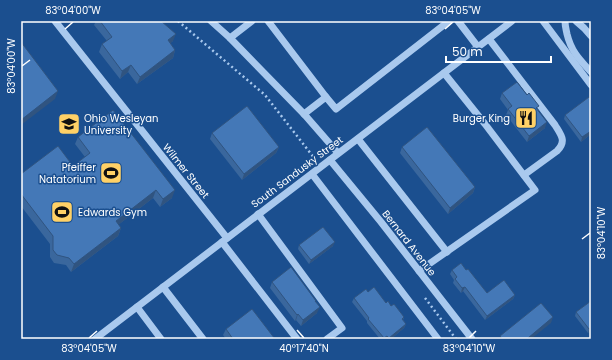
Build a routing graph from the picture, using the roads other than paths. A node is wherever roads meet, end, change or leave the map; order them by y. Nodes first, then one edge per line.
1 (55, 21) edge
2 (211, 21) edge
3 (252, 21) edge
4 (268, 21) edge
5 (450, 21) edge
6 (458, 21) edge
7 (512, 21) edge
8 (543, 21) edge
9 (565, 21) edge
10 (576, 21) edge
11 (591, 36) edge
12 (230, 38) junction
13 (489, 39) junction
14 (478, 47) junction
15 (591, 72) edge
16 (444, 73) junction
17 (591, 85) edge
18 (326, 97) junction
19 (304, 114) junction
20 (358, 139) junction
21 (338, 153) junction
22 (330, 160) junction
23 (312, 174) junction
24 (524, 176) junction
25 (258, 214) junction
26 (225, 240) junction
27 (447, 252) junction
28 (419, 271) junction
29 (162, 287) junction
30 (137, 307) junction
31 (95, 339) edge
32 (161, 339) edge
33 (203, 339) edge
34 (297, 339) edge
35 (327, 339) edge
36 (438, 339) edge
37 (472, 339) edge

1 - 26 street, Wilmer Street
2 - 12 street
3 - 12 street
4 - 18 street
5 - 18 street
6 - 14 street
7 - 13 street, South Sandusky Street
8 - 17 street
9 - 15 street
10 - 11 street
12 - 19 street
13 - 14 street, South Sandusky Street
13 - 24 street
14 - 16 street, South Sandusky Street
16 - 20 street, South Sandusky Street
16 - 24 street
18 - 19 street
19 - 21 street
20 - 21 street, South Sandusky Street
20 - 27 street
21 - 22 street, South Sandusky Street
22 - 23 street, South Sandusky Street
22 - 28 street, Bernard Avenue
23 - 25 street, South Sandusky Street
23 - 36 street
24 - 27 street
25 - 26 street, South Sandusky Street
25 - 35 street
26 - 29 street, South Sandusky Street
26 - 34 street, Wilmer Street
27 - 28 street
28 - 37 street, Bernard Avenue
29 - 30 street, South Sandusky Street
29 - 33 street
30 - 31 street, South Sandusky Street
30 - 32 street

